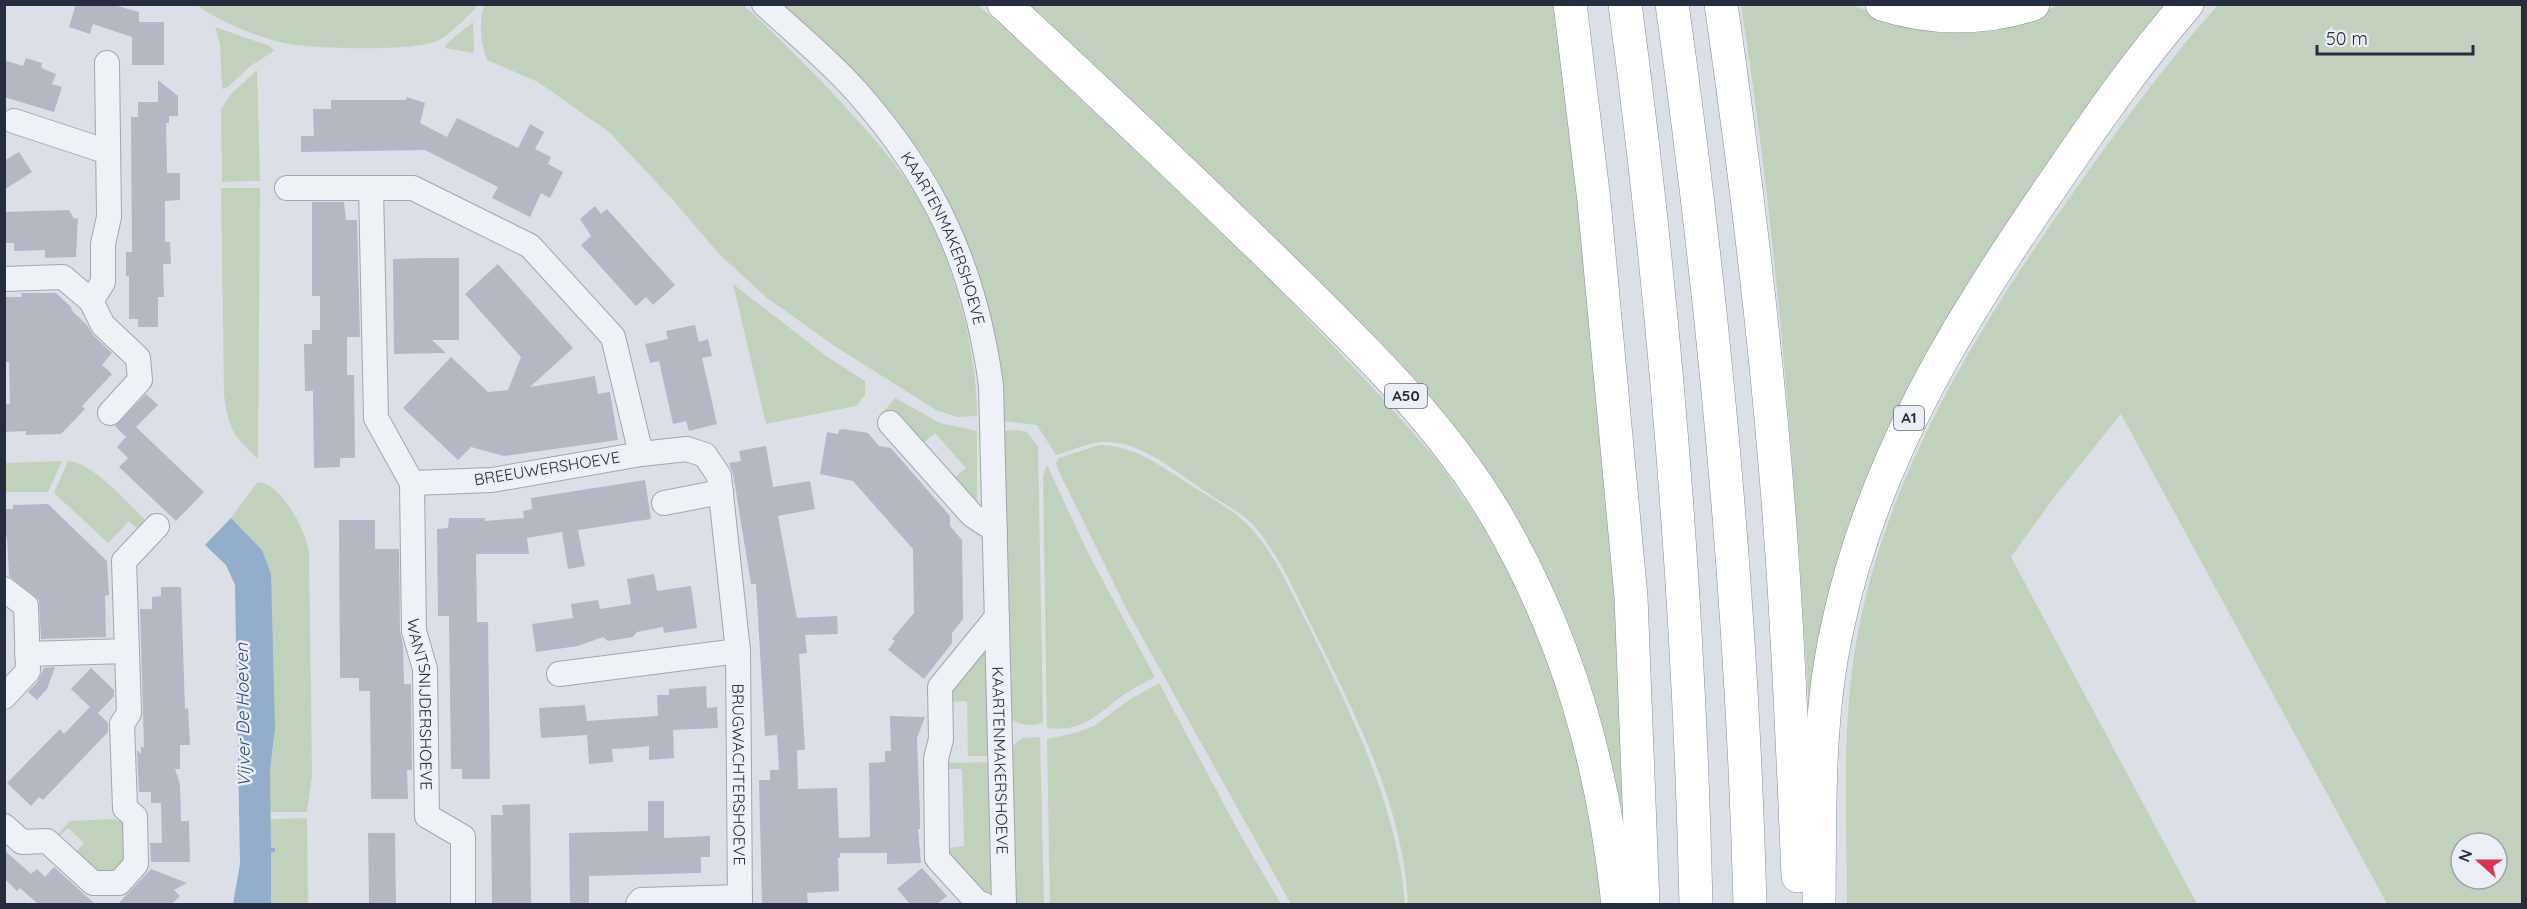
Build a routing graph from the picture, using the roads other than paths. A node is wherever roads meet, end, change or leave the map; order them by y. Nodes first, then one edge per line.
1 (764, 4) edge
2 (1004, 4) edge
3 (1570, 4) edge
4 (1625, 4) edge
5 (1672, 4) edge
6 (1721, 4) edge
7 (1882, 4) edge
8 (2034, 4) edge
9 (2187, 4) edge
10 (107, 63) dead end
11 (14, 121) dead end
12 (108, 152) junction
13 (287, 188) dead end
14 (371, 188) junction
15 (4, 279) edge
16 (91, 301) junction
17 (110, 412) dead end
18 (890, 423) dead end
19 (640, 454) junction
20 (412, 483) junction
21 (721, 492) junction
22 (664, 503) dead end
23 (157, 526) dead end
24 (995, 530) junction
25 (4, 589) edge
26 (997, 617) junction
27 (127, 651) junction
28 (738, 651) junction
29 (27, 654) junction
30 (559, 674) dead end
31 (4, 697) edge
32 (4, 826) edge
33 (740, 901) edge
34 (463, 904) edge
35 (638, 904) edge
36 (983, 904) edge
37 (1004, 904) edge
38 (1618, 904) edge
39 (1642, 904) edge
40 (1696, 904) edge
41 (1750, 904) edge
42 (1800, 904) edge
43 (1819, 904) edge

1 - 24 street, KAARTENMAKERSHOEVE
2 - 38 highway, A50
3 - 39 highway
4 - 40 highway
5 - 41 highway
6 - 42 highway
7 - 8 highway
9 - 43 highway, A1
10 - 12 street
11 - 12 street
12 - 16 street
13 - 14 street, BREEUWERSHOEVE
14 - 19 street, BREEUWERSHOEVE
14 - 20 street
15 - 16 street
16 - 17 street
18 - 24 street
19 - 20 street, BREEUWERSHOEVE
19 - 21 street, BRUGWACHTERSHOEVE
20 - 34 street, WANTSNIJDERSHOEVE
21 - 22 street
21 - 28 street, BRUGWACHTERSHOEVE
23 - 27 street
24 - 26 street, KAARTENMAKERSHOEVE
25 - 29 street
26 - 36 street
26 - 37 street, KAARTENMAKERSHOEVE
27 - 29 street
27 - 32 street
28 - 30 street
28 - 33 street, BRUGWACHTERSHOEVE
29 - 31 street
33 - 35 street, BRUGWACHTERSHOEVE

